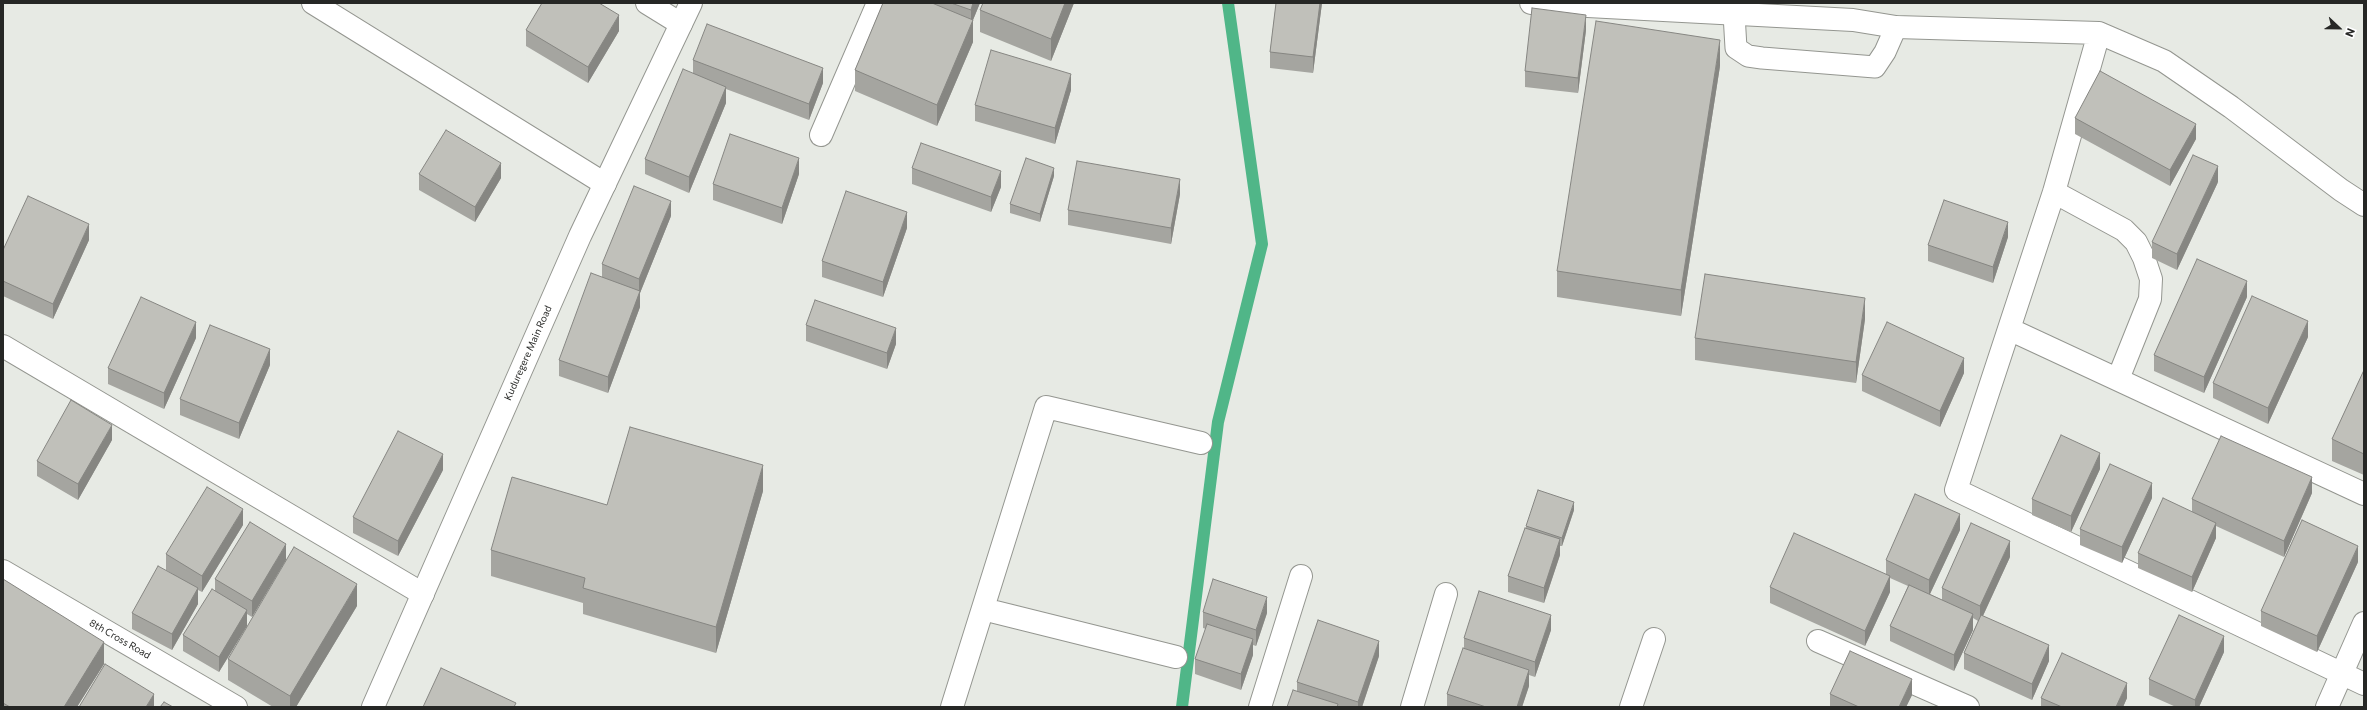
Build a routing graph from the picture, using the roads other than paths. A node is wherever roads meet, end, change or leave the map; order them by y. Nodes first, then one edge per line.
1 (314, 3) edge
2 (647, 3) edge
3 (691, 3) edge
4 (878, 3) edge
5 (1531, 3) edge
6 (1804, 10) edge
7 (1734, 14) junction
8 (681, 24) junction
9 (1896, 27) junction
10 (2099, 33) junction
11 (821, 135) dead end
12 (605, 184) junction
13 (2054, 192) junction
14 (2364, 205) edge
15 (2009, 329) junction
16 (3, 346) edge
17 (2118, 380) junction
18 (1201, 443) dead end
19 (2364, 494) edge
20 (3, 571) edge
21 (1301, 576) dead end
22 (423, 594) junction
23 (1446, 594) dead end
24 (983, 609) junction
25 (2364, 622) edge
26 (1654, 639) dead end
27 (1818, 641) dead end
28 (1176, 657) dead end
29 (2342, 674) junction
30 (2364, 684) edge
31 (236, 707) edge
32 (373, 707) edge
33 (952, 707) edge
34 (1260, 707) edge
35 (1412, 707) edge
36 (1631, 707) edge
37 (1968, 707) edge
38 (2327, 707) edge

1 - 12 street
2 - 8 street
3 - 8 street, Kuduregere Main Road
4 - 11 street
5 - 7 street
6 - 7 street
6 - 9 street
7 - 9 lane
8 - 12 street, Kuduregere Main Road
9 - 10 street
10 - 13 street
10 - 14 street
12 - 22 street, Kuduregere Main Road
13 - 15 street
13 - 17 street
15 - 17 street
15 - 29 street
16 - 22 street
17 - 19 street
18 - 24 street
20 - 31 street, 8th Cross Road
21 - 34 street
22 - 32 street, Kuduregere Main Road
23 - 35 street
24 - 28 street
24 - 33 street
25 - 29 street
26 - 36 street
27 - 37 street
29 - 30 street
29 - 38 street

